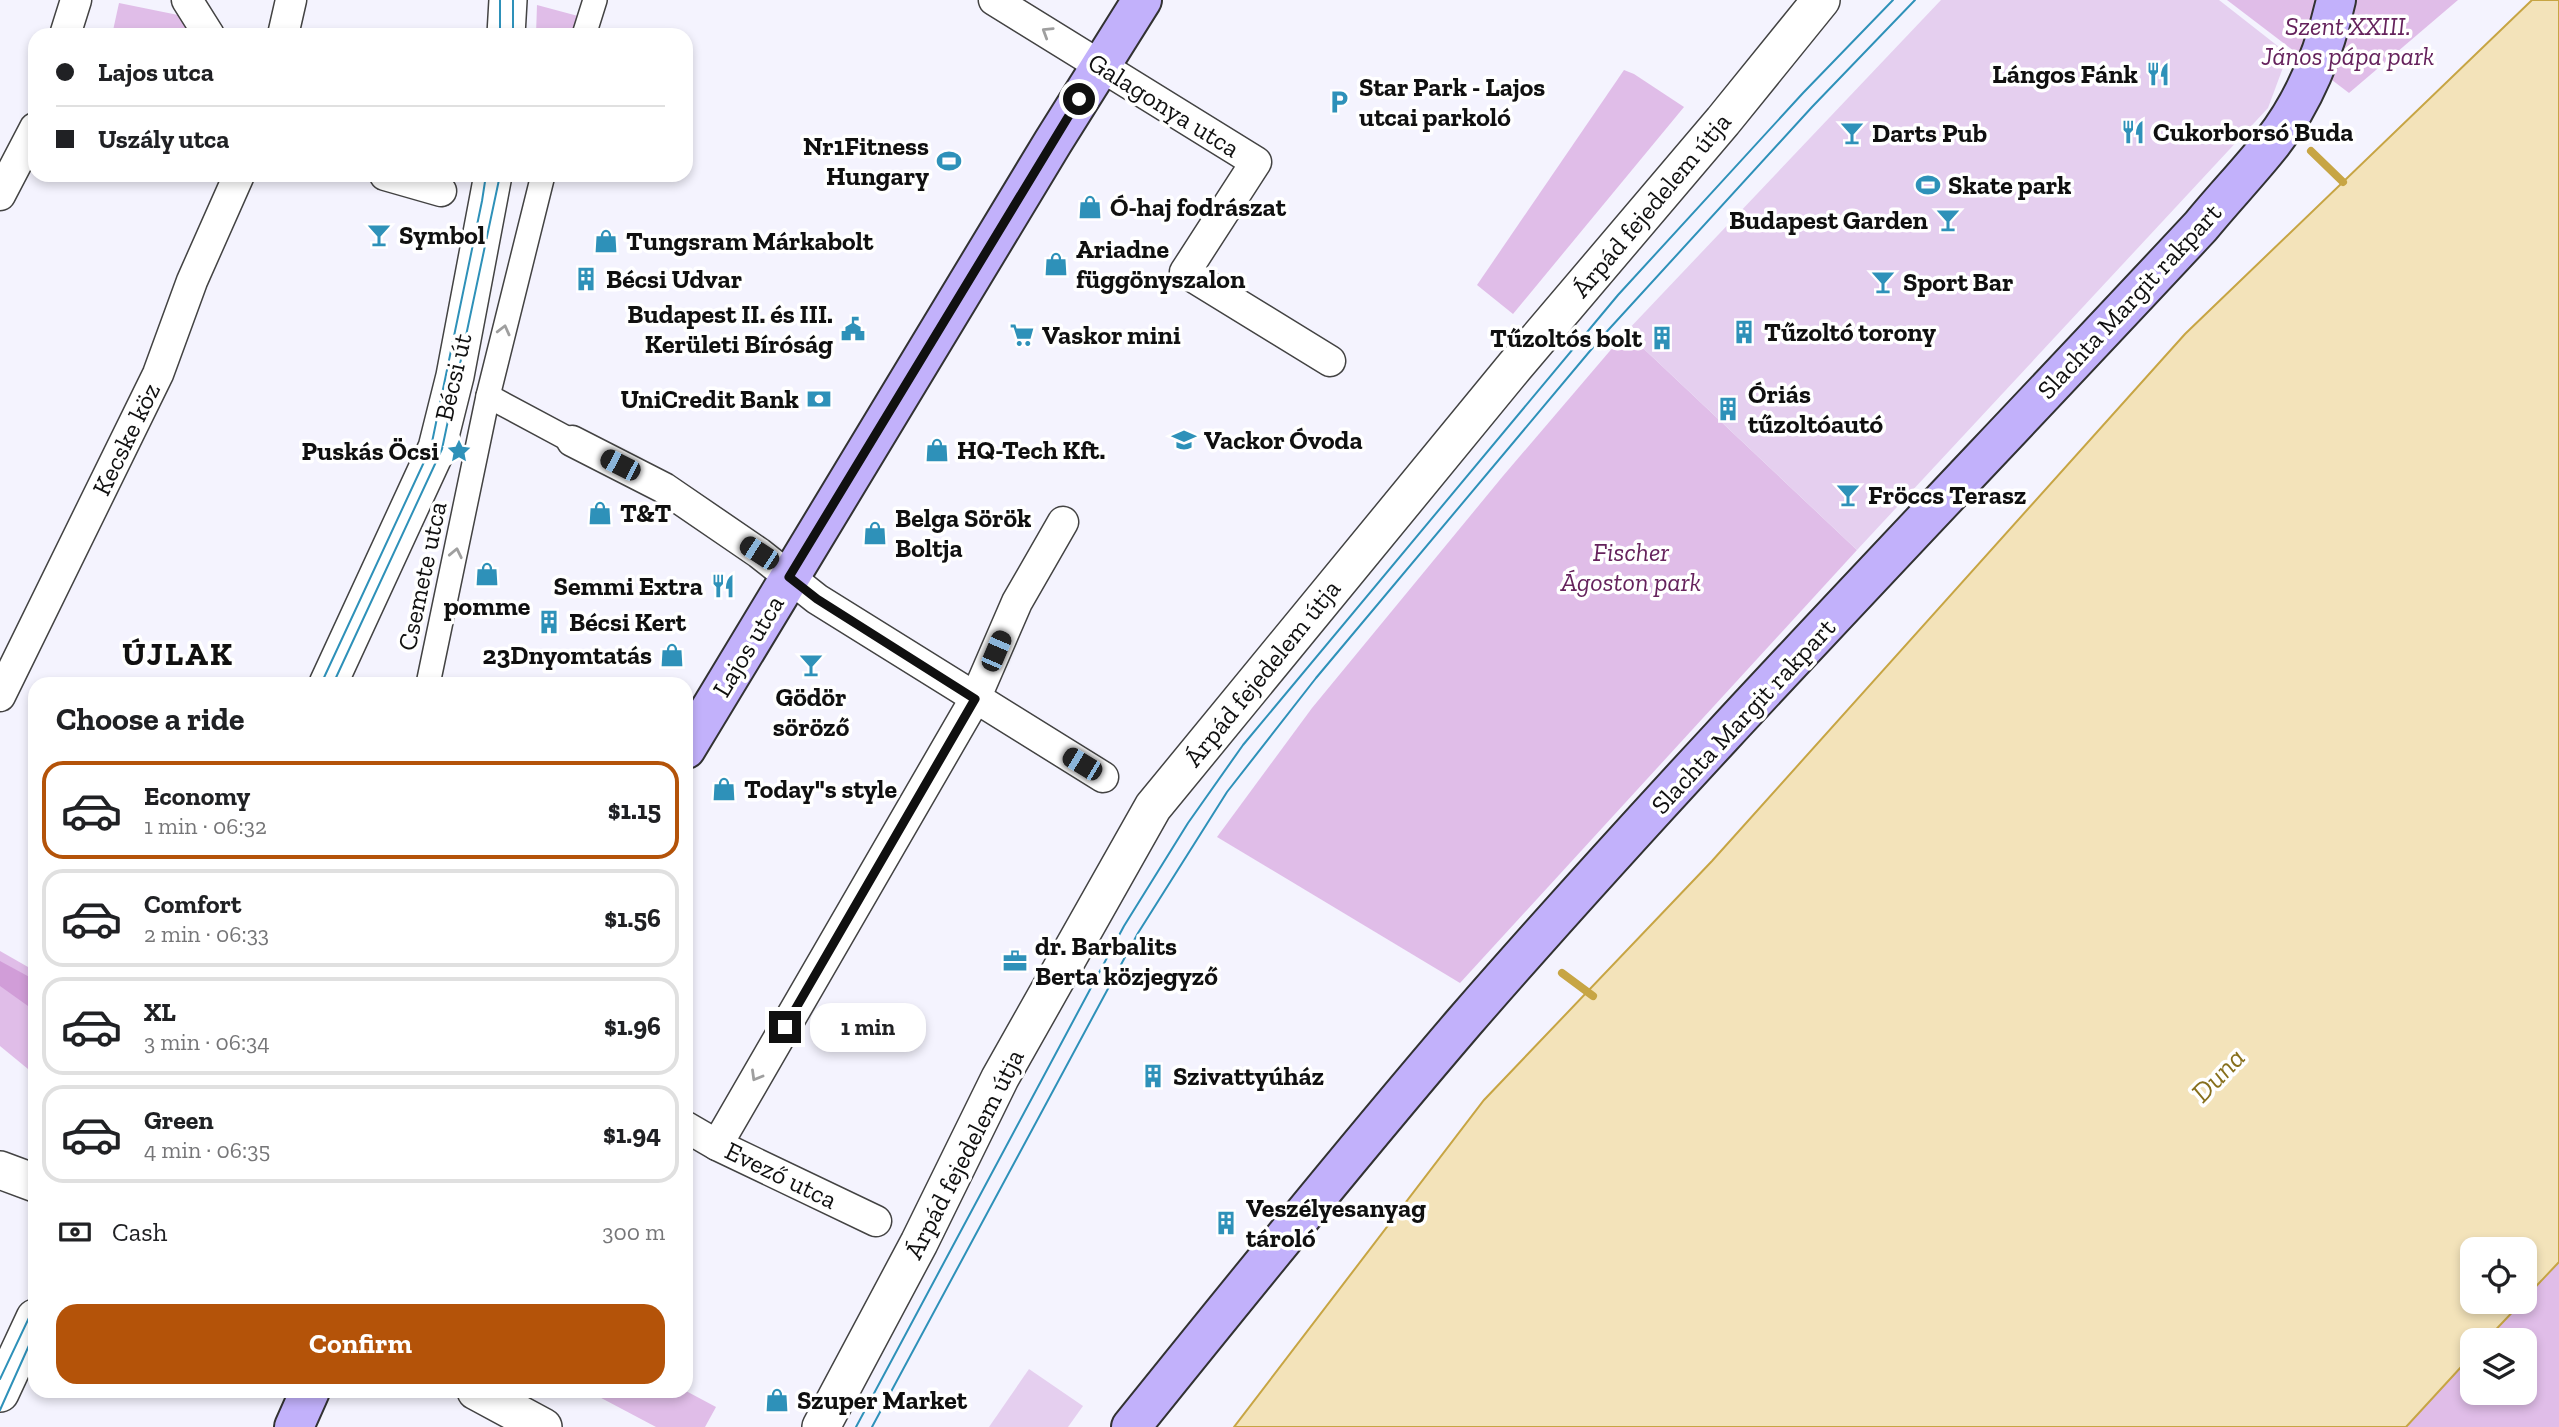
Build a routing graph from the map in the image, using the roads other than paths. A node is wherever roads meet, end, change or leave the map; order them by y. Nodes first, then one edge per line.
1 (76, 0) edge
2 (187, 0) edge
3 (291, 0) edge
4 (508, 0) edge
5 (595, 0) edge
6 (994, 0) edge
7 (1125, 0) edge
8 (1142, 0) edge
9 (1821, 0) edge
10 (2336, 0) edge
11 (67, 28) edge
12 (205, 28) edge
13 (285, 28) edge
14 (506, 28) edge
15 (586, 28) edge
16 (1108, 52) junction
17 (28, 141) edge
18 (236, 182) edge
19 (409, 182) edge
20 (493, 182) edge
21 (541, 182) edge
22 (440, 191) dead end
23 (0, 195) edge
24 (1330, 361) dead end
25 (488, 396) junction
26 (572, 441) joint
27 (1063, 522) dead end
28 (789, 577) junction
29 (430, 676) edge
30 (331, 677) edge
31 (0, 696) edge
32 (975, 699) junction
33 (693, 737) edge
34 (1103, 777) dead end
35 (693, 1131) edge
36 (717, 1145) junction
37 (0, 1170) edge
38 (28, 1180) edge
39 (877, 1222) dead end
40 (18, 1336) edge
41 (0, 1393) edge
42 (307, 1398) edge
43 (488, 1398) edge
44 (294, 1427) edge
45 (543, 1427) edge
46 (821, 1427) edge
47 (1131, 1427) edge

1 - 11 street
2 - 12 street
3 - 13 street
4 - 14 street
5 - 15 street
16 -> 6 street, Galagonya utca
7 - 16 main road, Lajos utca
8 - 16 main road, Lajos utca
9 - 46 street, Árpád fejedelem útja
10 - 47 main road, Slachta Margit rakpart
16 - 24 street, Galagonya utca
16 - 28 main road, Lajos utca
17 - 23 street
18 - 31 street, Kecske köz
19 - 22 street
20 - 30 street, Bécsi út
25 -> 21 street, Csemete utca
25 - 26 street
29 -> 25 street, Csemete utca
26 - 28 street
27 - 32 street
28 - 32 street
28 - 33 main road, Lajos utca
32 - 34 street
32 -> 36 street
35 - 36 street, Evező utca
36 - 39 street, Evező utca
37 - 38 street
40 - 41 street
42 - 44 main road
43 - 45 street

